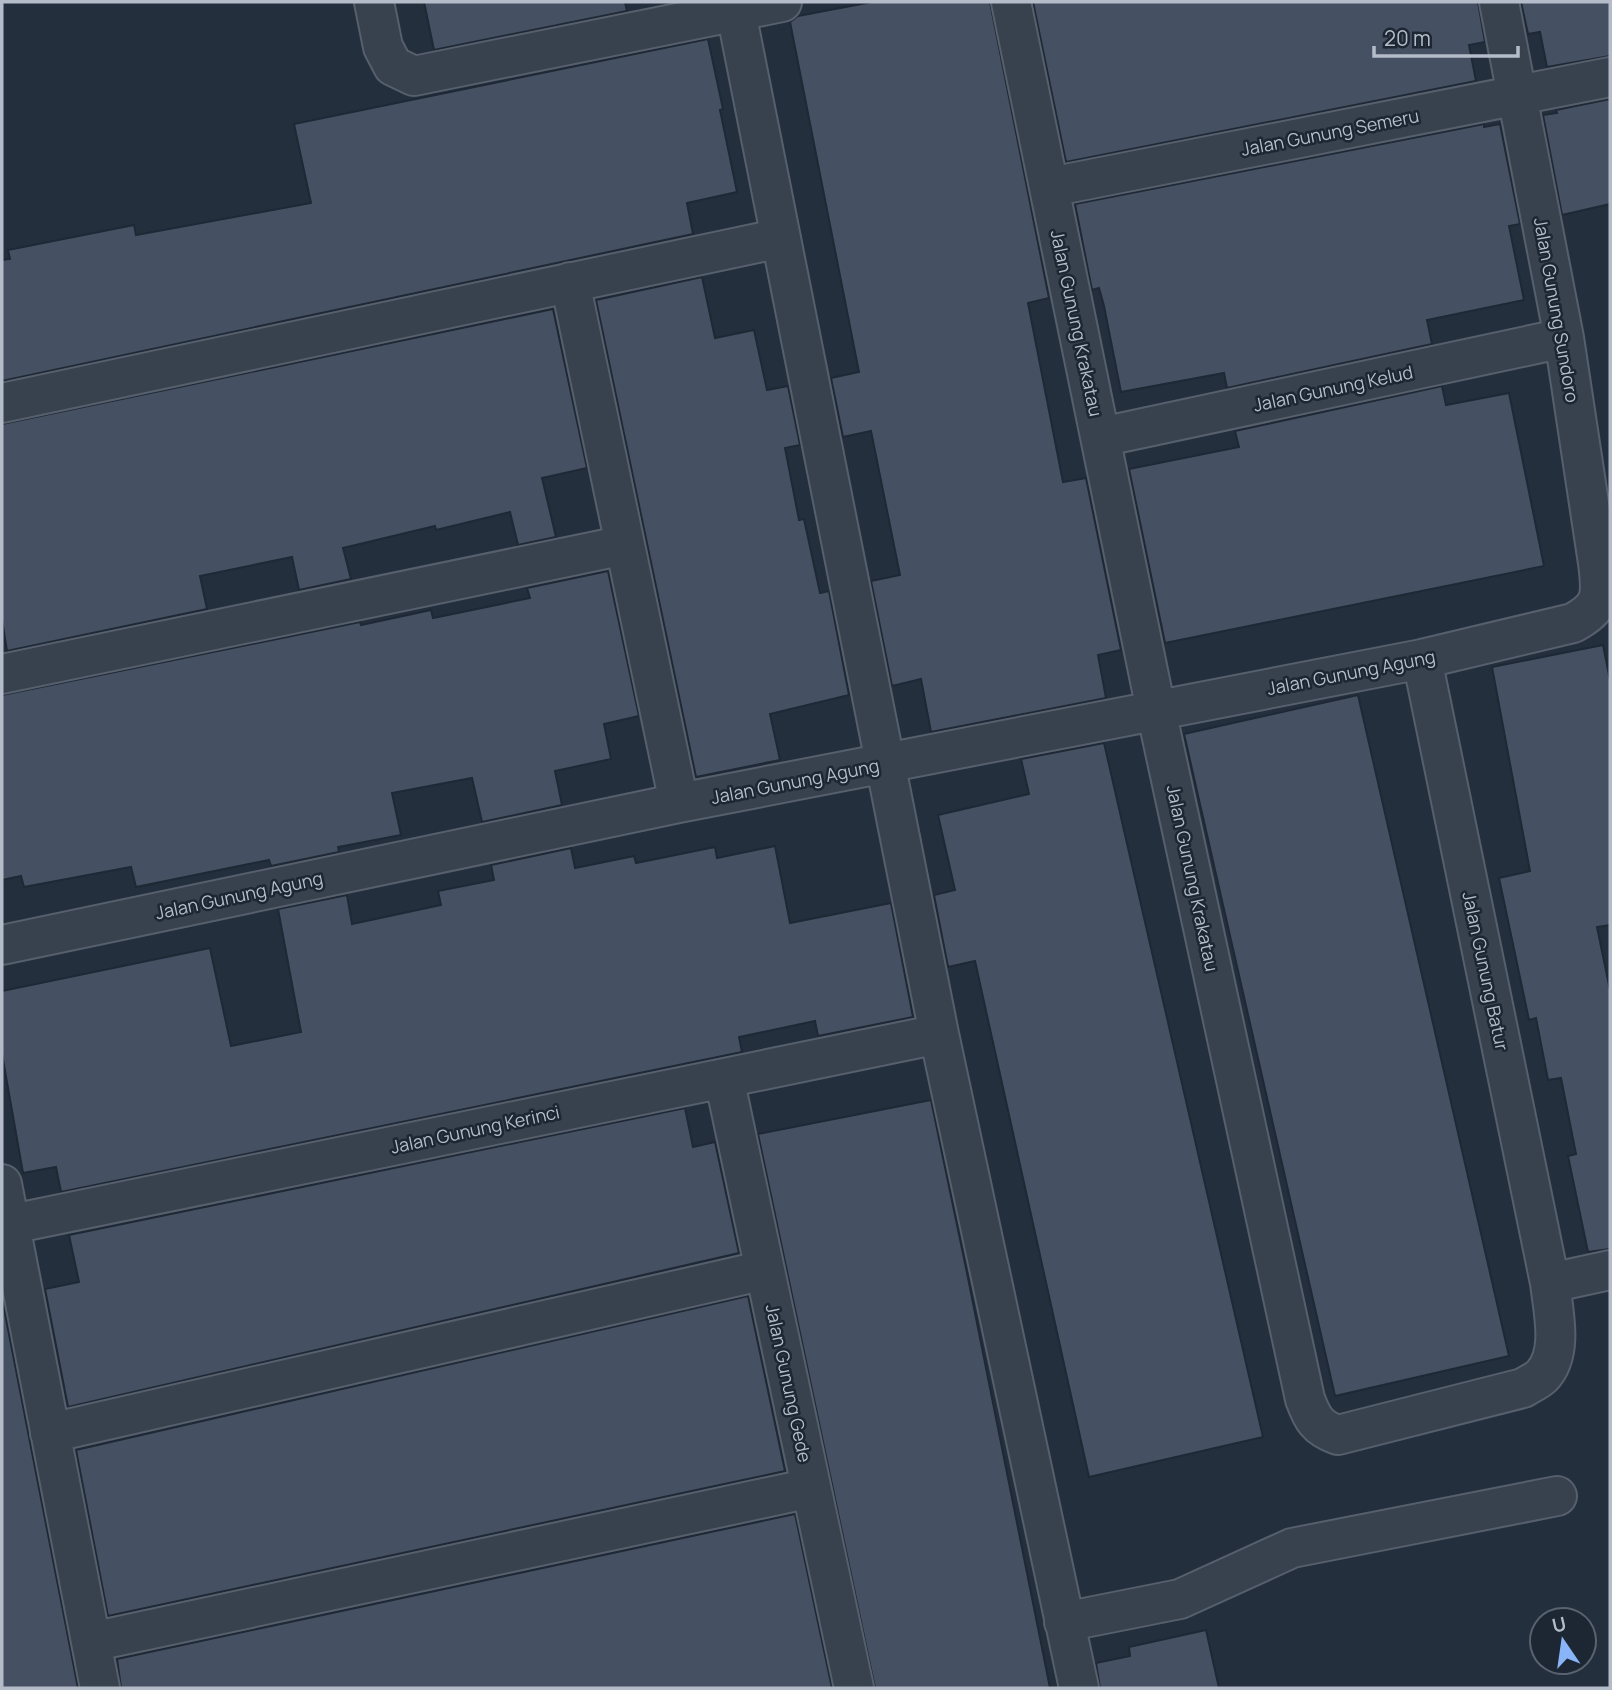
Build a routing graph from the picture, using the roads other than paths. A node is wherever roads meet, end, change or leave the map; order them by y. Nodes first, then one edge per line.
1 (374, 2) edge
2 (782, 2) edge
3 (1012, 2) edge
4 (1499, 2) edge
5 (735, 6) edge
6 (1610, 77) edge
7 (1517, 96) junction
8 (1050, 187) junction
9 (781, 238) junction
10 (570, 282) junction
11 (1564, 338) junction
12 (2, 403) edge
13 (1101, 437) junction
14 (625, 545) junction
15 (1587, 616) joint
16 (1422, 659) junction
17 (2, 674) edge
18 (1157, 710) junction
19 (885, 763) junction
20 (679, 803) junction
21 (2, 945) edge
22 (939, 1034) junction
23 (724, 1078) junction
24 (2, 1184) edge
25 (6, 1225) edge
26 (765, 1270) junction
27 (1610, 1270) edge
28 (1550, 1283) junction
29 (50, 1433) junction
30 (811, 1488) junction
31 (1557, 1496) dead end
32 (1064, 1622) junction
33 (91, 1642) junction
34 (100, 1688) edge
35 (854, 1688) edge
36 (1079, 1688) edge

1 - 5 street
2 - 5 street
3 - 8 street, Jalan Gunung Krakatau
4 - 7 street, Jalan Gunung Sundoro
5 - 9 street
6 - 7 street, Jalan Gunung Semeru
7 - 8 street, Jalan Gunung Semeru
7 - 11 street, Jalan Gunung Sundoro
8 - 13 street, Jalan Gunung Krakatau
9 - 10 street
9 - 19 street
10 - 12 street
10 - 14 street
11 - 13 street, Jalan Gunung Kelud
11 - 15 street, Jalan Gunung Sundoro
13 - 18 street, Jalan Gunung Krakatau
14 - 17 street
14 - 20 street
15 - 16 street, Jalan Gunung Agung
16 - 18 street, Jalan Gunung Agung
16 - 28 street, Jalan Gunung Batur
18 - 19 street, Jalan Gunung Agung
18 - 28 street, Jalan Gunung Krakatau
19 - 20 street, Jalan Gunung Agung
19 - 22 street
20 - 21 street, Jalan Gunung Agung
22 - 23 street, Jalan Gunung Kerinci
22 - 32 street
23 - 25 street, Jalan Gunung Kerinci
23 - 26 street, Jalan Gunung Gede
24 - 25 street
25 - 29 street
26 - 29 street
26 - 30 street, Jalan Gunung Gede
27 - 28 street
29 - 33 street
30 - 33 street
30 - 35 street, Jalan Gunung Gede
31 - 32 street
32 - 36 street
33 - 34 street

